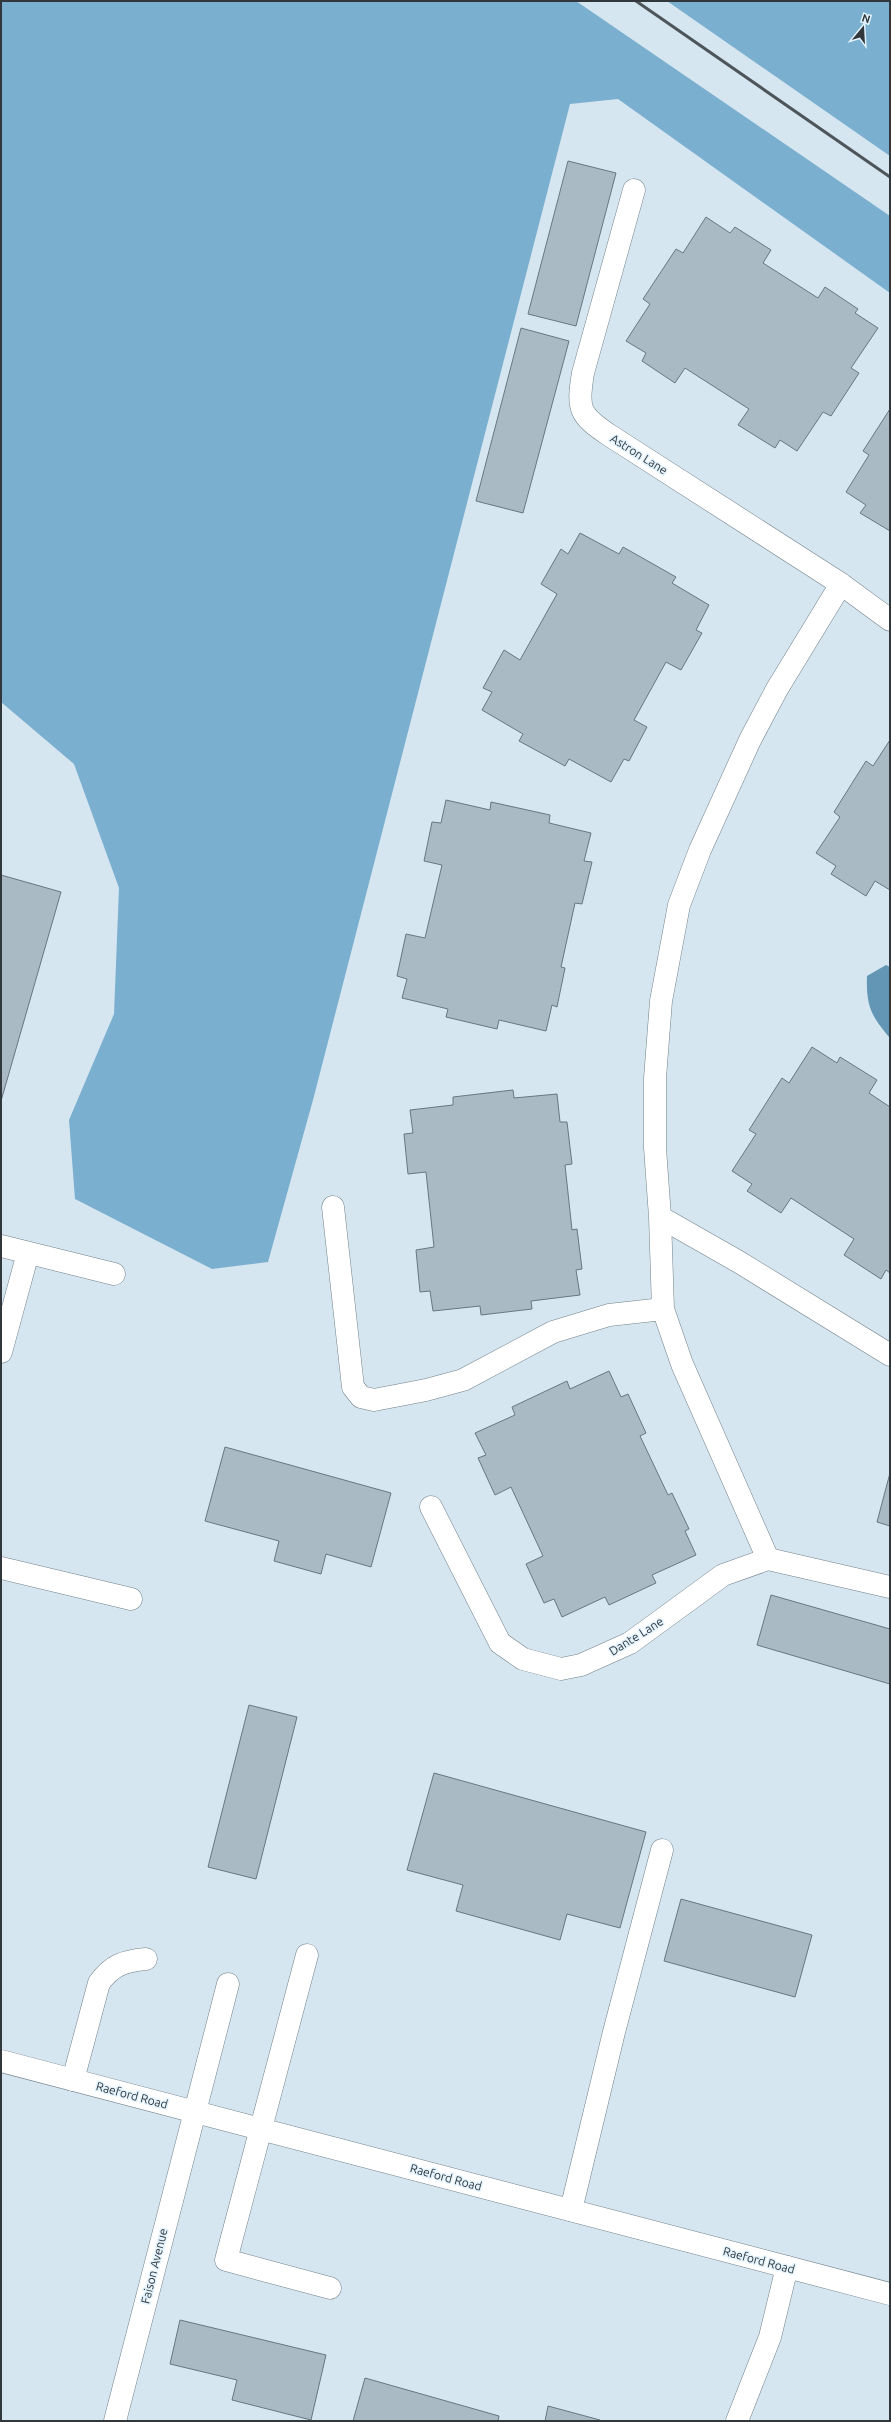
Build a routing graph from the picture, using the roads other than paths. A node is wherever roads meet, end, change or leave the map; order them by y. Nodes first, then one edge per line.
1 (634, 190) dead end
2 (841, 584) junction
3 (890, 620) edge
4 (333, 1207) dead end
5 (660, 1217) junction
6 (1, 1246) edge
7 (28, 1253) junction
8 (114, 1274) dead end
9 (663, 1309) junction
10 (1, 1352) edge
11 (890, 1355) edge
12 (431, 1507) dead end
13 (768, 1559) junction
14 (1, 1568) edge
15 (890, 1587) edge
16 (131, 1599) dead end
17 (662, 1850) dead end
18 (306, 1955) dead end
19 (146, 1958) dead end
20 (228, 1984) dead end
21 (1, 2061) edge
22 (73, 2080) junction
23 (194, 2111) junction
24 (260, 2128) junction
25 (571, 2210) junction
26 (787, 2267) junction
27 (330, 2288) dead end
28 (889, 2294) edge
29 (115, 2421) edge
30 (737, 2421) edge

1 - 2 main road, Astron Lane
2 - 3 main road, Astron Lane
2 - 5 main road
4 - 9 main road
5 - 9 main road
5 - 11 main road
6 - 7 main road
7 - 8 main road
7 - 10 main road
9 - 13 main road
12 - 13 main road, Dante Lane
13 - 15 main road
14 - 16 main road
17 - 25 main road
18 - 24 main road
19 - 22 main road
20 - 23 main road, Faison Avenue
21 - 22 main road, Raeford Road
22 - 23 main road, Raeford Road
23 - 24 main road, Raeford Road
23 - 29 main road, Faison Avenue
24 - 25 main road, Raeford Road
24 - 27 main road
25 - 26 main road, Raeford Road
26 - 28 main road, Raeford Road
26 - 30 main road

